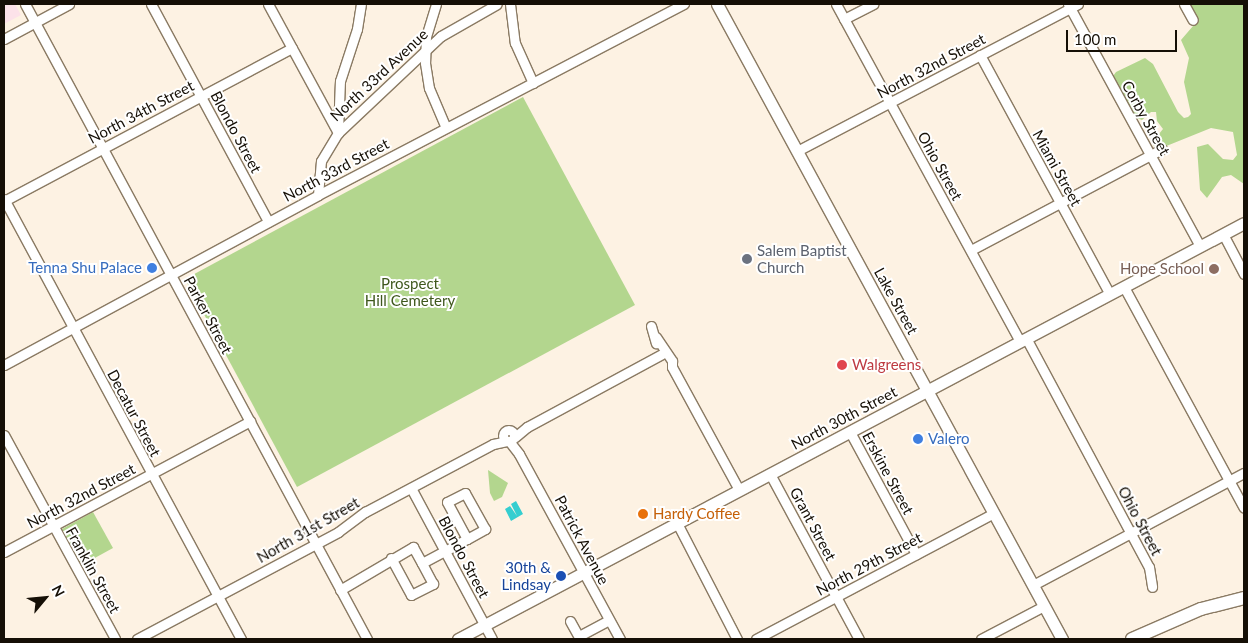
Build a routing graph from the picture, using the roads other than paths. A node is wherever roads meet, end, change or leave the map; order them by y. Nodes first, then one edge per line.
1 (25, 4) edge
2 (69, 4) edge
3 (151, 4) edge
4 (268, 4) edge
5 (361, 4) edge
6 (436, 4) edge
7 (497, 4) edge
8 (510, 4) edge
9 (684, 4) edge
10 (717, 4) edge
11 (836, 4) edge
12 (873, 4) edge
13 (1184, 4) edge
14 (1072, 5) edge
15 (844, 19) junction
16 (1193, 20) dead end
17 (35, 22) junction
18 (4, 39) edge
19 (292, 48) junction
20 (424, 50) junction
21 (980, 55) junction
22 (533, 82) junction
23 (201, 96) junction
24 (890, 103) junction
25 (446, 128) junction
26 (338, 133) junction
27 (103, 148) junction
28 (1162, 149) dead end
29 (797, 152) junction
30 (1150, 156) junction
31 (318, 195) junction
32 (4, 200) edge
33 (1060, 203) junction
34 (268, 221) junction
35 (1244, 223) edge
36 (1223, 234) junction
37 (1200, 246) junction
38 (971, 250) junction
39 (170, 274) junction
40 (1244, 274) edge
41 (1124, 287) junction
42 (1110, 294) junction
43 (650, 326) dead end
44 (72, 327) junction
45 (656, 337) junction
46 (1023, 340) junction
47 (662, 354) junction
48 (4, 365) edge
49 (672, 367) junction
50 (927, 390) junction
51 (250, 421) junction
52 (850, 432) junction
53 (4, 435) edge
54 (510, 437) junction
55 (1244, 473) edge
56 (151, 474) junction
57 (770, 474) junction
58 (1230, 481) junction
59 (411, 488) junction
60 (739, 490) junction
61 (1244, 508) edge
62 (994, 513) junction
63 (677, 523) junction
64 (53, 526) junction
65 (1132, 533) junction
66 (467, 539) junction
67 (315, 544) junction
68 (445, 551) junction
69 (4, 552) edge
70 (916, 554) junction
71 (391, 558) junction
72 (422, 563) junction
73 (584, 572) junction
74 (1033, 584) junction
75 (1152, 587) dead end
76 (340, 590) junction
77 (218, 596) junction
78 (836, 597) junction
79 (1244, 598) edge
80 (1044, 606) junction
81 (609, 620) junction
82 (570, 621) dead end
83 (484, 625) junction
84 (580, 638) edge
85 (115, 639) edge
86 (137, 639) edge
87 (241, 639) edge
88 (367, 639) edge
89 (458, 639) edge
90 (492, 639) edge
91 (620, 639) edge
92 (737, 639) edge
93 (756, 639) edge
94 (859, 639) edge
95 (981, 639) edge
96 (1062, 639) edge
97 (1132, 639) edge

1 - 17 street, Parker Street
2 - 17 street
3 - 23 street, Blondo Street
4 - 19 street
5 - 26 street
6 - 20 street
7 - 20 street, North 33rd Avenue
8 - 22 street
9 - 22 street, North 33rd Street
10 - 29 main road, Lake Street
11 - 15 street, Ohio Street
12 - 15 street
13 - 16 street
14 - 21 street, North 32nd Street
14 - 30 street, Corby Street
15 - 24 street, Ohio Street
17 - 18 street
17 - 27 street, Parker Street
19 - 23 street, North 34th Street
19 - 26 street
20 - 25 street
20 - 26 street, North 33rd Avenue
21 - 24 street, North 32nd Street
21 - 33 street, Miami Street
22 - 25 street, North 33rd Street
23 - 27 street, North 34th Street
23 - 34 street, Blondo Street
24 - 29 street, North 32nd Street
24 - 38 street, Ohio Street
25 - 31 street, North 33rd Street
26 - 31 street, North 33rd Avenue
27 - 32 street, North 34th Street
27 - 39 street, Parker Street
28 - 30 street
29 - 50 main road, Lake Street
30 - 33 street
30 - 37 street, Corby Street
31 - 34 street, North 33rd Street
32 - 44 street, Decatur Street
33 - 38 street
33 - 42 street, Miami Street
34 - 39 street, North 33rd Street
35 - 36 main road, North 30th Street
36 - 37 main road, North 30th Street
36 - 40 street
37 - 41 main road, North 30th Street
38 - 46 street, Ohio Street
39 - 44 street, North 33rd Street
39 - 51 street, Parker Street
41 - 42 main road, North 30th Street
41 - 58 street
42 - 46 main road, North 30th Street
43 - 45 street
44 - 48 street, North 33rd Street
44 - 56 street, Decatur Street
45 - 47 street
45 - 49 street
46 - 50 main road, North 30th Street
46 - 65 street, Ohio Street
47 - 49 street
47 - 54 street, North 31st Street
49 - 60 street
50 - 52 main road, North 30th Street
50 - 62 main road, Lake Street
51 - 56 street, North 32nd Street
51 - 67 street, Parker Street
52 - 57 main road, North 30th Street
52 - 70 street, Erskine Street
53 - 64 street, Franklin Street
54 - 59 street, North 31st Street
54 - 73 street, Patrick Avenue
55 - 58 street
56 - 64 street, North 32nd Street
56 - 77 street, Decatur Street
57 - 60 main road, North 30th Street
57 - 78 street, Grant Street
58 - 61 street
58 - 65 street
59 - 67 street, North 31st Street
59 - 68 street, Blondo Street
60 - 63 main road, North 30th Street
62 - 70 street, North 29th Street
62 - 74 main road, Lake Street
63 - 73 main road, North 30th Street
63 - 92 street
64 - 69 street, North 32nd Street
64 - 85 street, Franklin Street
65 - 74 street
65 - 75 street, Ohio Street
66 - 66 street
66 - 68 street
67 - 76 street, Parker Street
67 - 77 street, North 31st Street
68 - 72 street
68 - 83 street, Blondo Street
70 - 78 street, North 29th Street
71 - 72 street
71 - 72 street
71 - 76 street
73 - 81 street, Patrick Avenue
73 - 83 main road, North 30th Street
74 - 80 main road, Lake Street
76 - 88 street, Parker Street
77 - 86 street, North 31st Street
77 - 87 street, Decatur Street
78 - 93 street, North 29th Street
78 - 94 street, Grant Street
79 - 97 highway
80 - 95 street
80 - 96 main road, Lake Street
81 - 84 street
81 - 91 street, Patrick Avenue
82 - 84 street
83 - 89 main road, North 30th Street
83 - 90 street, Blondo Street

